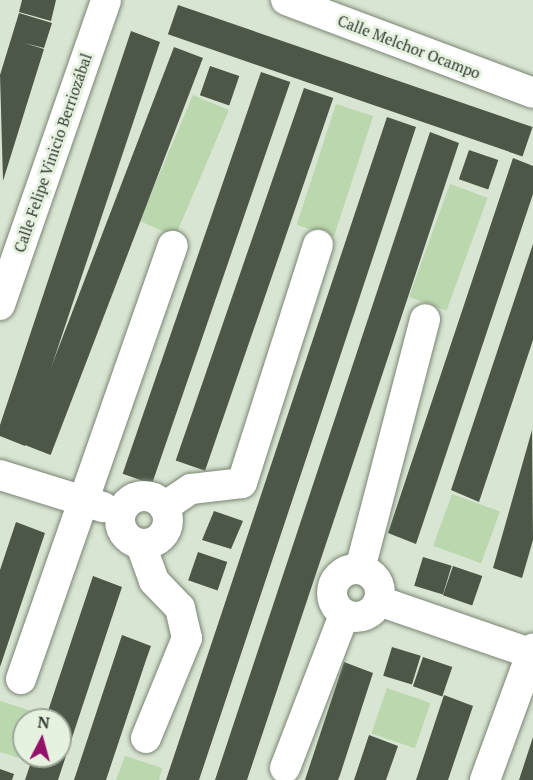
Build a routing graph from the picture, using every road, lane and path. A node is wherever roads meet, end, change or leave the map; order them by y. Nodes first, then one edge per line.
1 (106, 0) edge
2 (286, 0) edge
3 (533, 93) edge
4 (318, 244) dead end
5 (173, 246) dead end
6 (0, 305) edge
7 (424, 319) dead end
8 (0, 475) edge
9 (84, 501) junction
10 (164, 507) junction
11 (121, 511) junction
12 (141, 545) junction
13 (360, 569) junction
14 (379, 601) junction
15 (344, 615) junction
16 (532, 652) edge
17 (21, 679) dead end
18 (146, 738) dead end
19 (285, 768) dead end
20 (485, 780) edge

1 - 6 street, Calle Felipe Vinicio Berriozábal
2 - 3 street, Calle Melchor Ocampo
4 - 10 street
5 - 9 street
7 - 13 street
8 - 9 street
9 - 11 street
9 - 17 street
10 - 11 street
10 - 12 street
11 - 12 street
12 - 18 street
13 - 14 street
13 - 15 street
14 - 15 street
14 - 16 street
15 - 19 street
16 - 20 street

